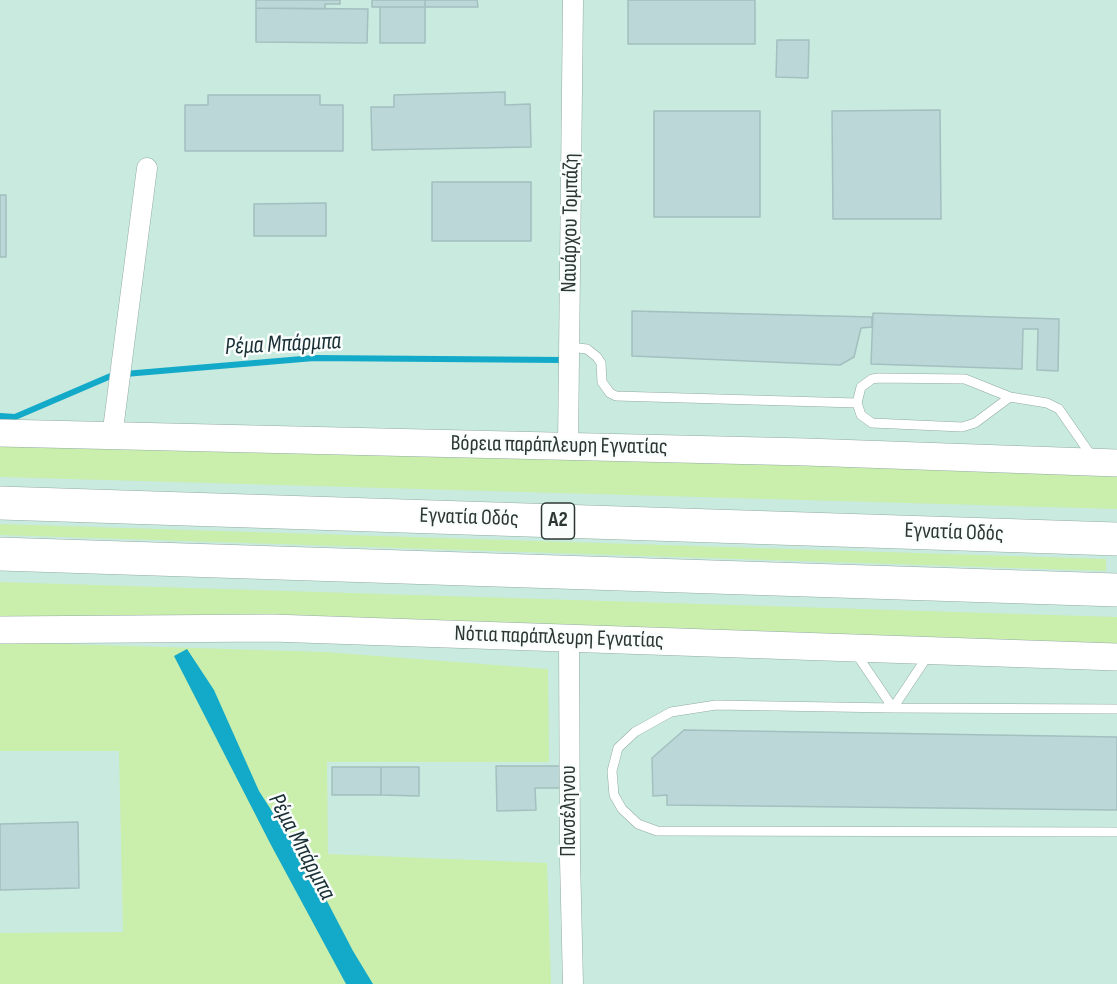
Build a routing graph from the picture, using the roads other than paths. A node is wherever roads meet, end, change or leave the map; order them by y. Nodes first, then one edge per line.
1 (573, 0) edge
2 (147, 168) dead end
3 (569, 347) junction
4 (1010, 397) junction
5 (857, 403) junction
6 (0, 433) edge
7 (112, 436) junction
8 (568, 446) junction
9 (1107, 462) edge
10 (0, 503) edge
11 (1117, 539) edge
12 (0, 554) edge
13 (1117, 590) edge
14 (0, 630) edge
15 (568, 639) junction
16 (854, 649) junction
17 (931, 652) junction
18 (1117, 657) edge
19 (893, 708) junction
20 (1117, 709) edge
21 (1117, 832) edge
22 (573, 984) edge

1 - 3 street, Ναυάρχου Τομπάζη
2 - 7 street
3 - 5 lane
3 - 8 street, Ναυάρχου Τομπάζη
4 - 5 lane
4 - 5 lane
4 - 9 lane
6 - 7 street, Βόρεια παράπλευρη Εγνατίας
7 - 8 street, Βόρεια παράπλευρη Εγνατίας
8 - 9 street, Βόρεια παράπλευρη Εγνατίας
10 - 11 highway, Εγνατία Οδός / Α2
12 - 13 highway, Α2
14 - 15 street, Νότια παράπλευρη Εγνατίας
15 - 16 street, Νότια παράπλευρη Εγνατίας
15 - 22 street, Πανσέληνου
16 - 17 street, Νότια παράπλευρη Εγνατίας
16 - 19 lane
17 - 18 street, Νότια παράπλευρη Εγνατίας
17 - 19 lane
19 - 20 lane
19 - 21 lane

